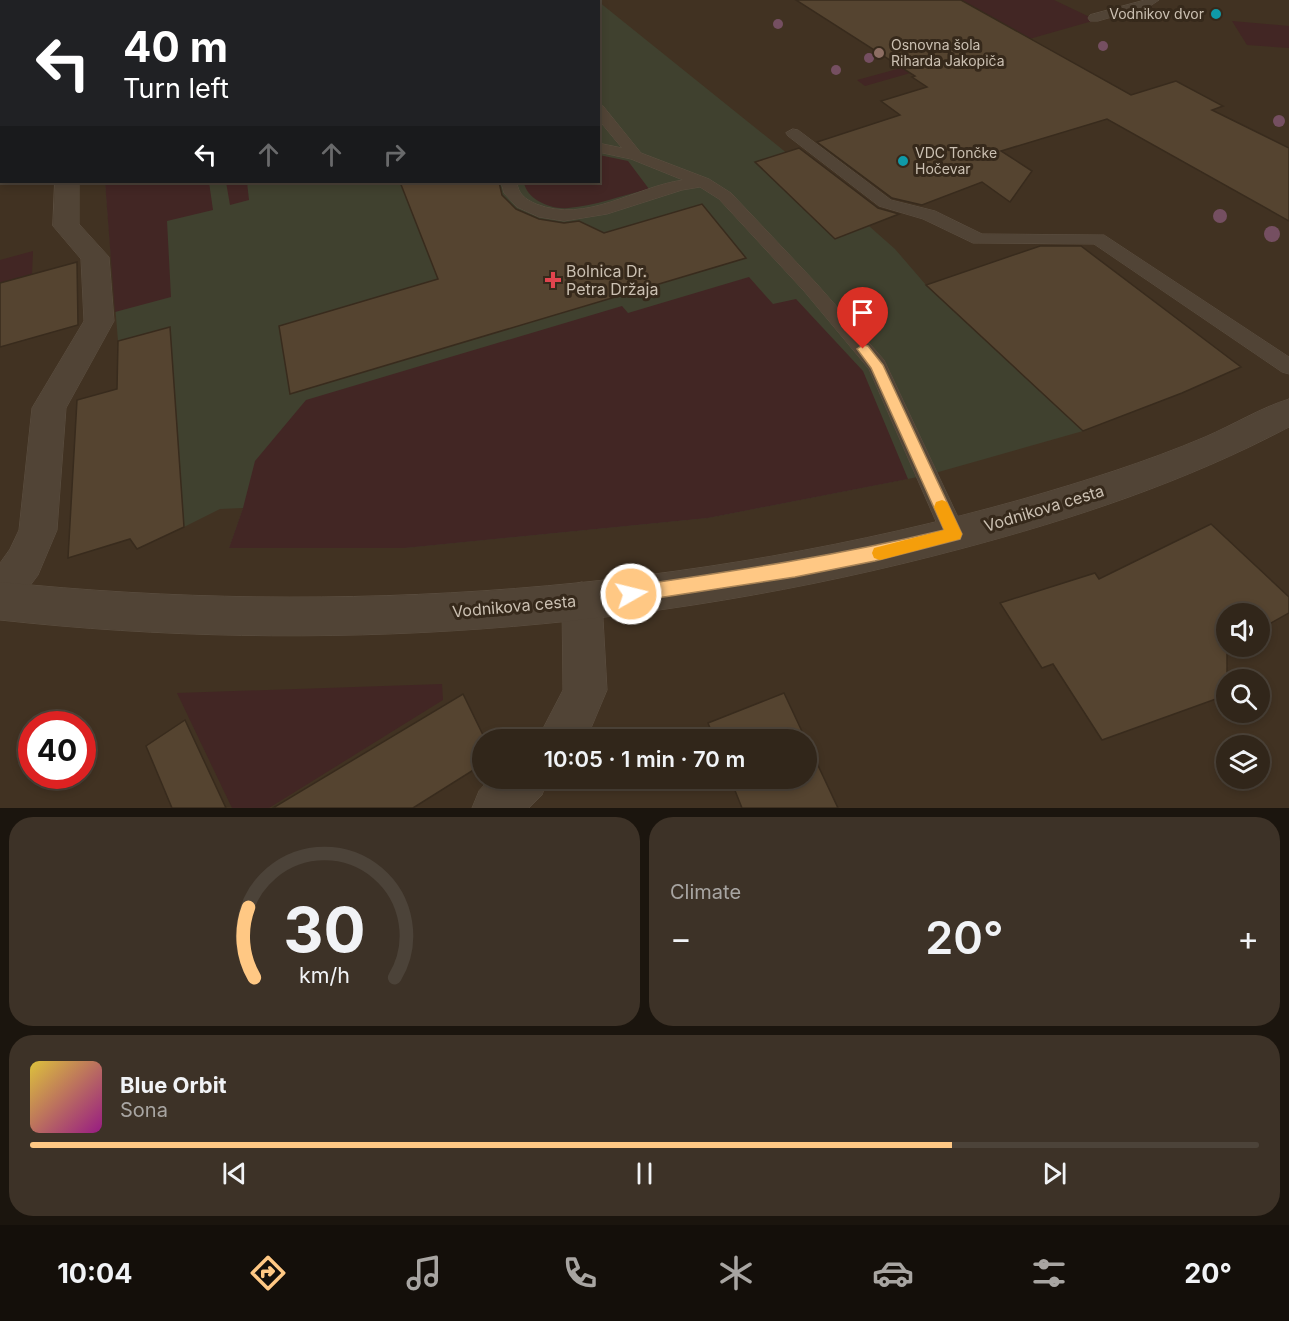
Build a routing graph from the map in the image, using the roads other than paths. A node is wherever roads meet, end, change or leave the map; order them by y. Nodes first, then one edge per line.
1 (1153, 0) edge
2 (1094, 18) dead end
3 (600, 111) edge
4 (793, 133) dead end
5 (600, 147) edge
6 (636, 156) junction
7 (703, 182) junction
8 (67, 183) edge
9 (509, 183) edge
10 (1289, 367) edge
11 (1289, 412) edge
12 (954, 534) junction
13 (0, 594) edge
14 (0, 601) edge
15 (582, 601) junction
16 (567, 729) edge
17 (514, 789) edge
18 (496, 808) edge

1 - 2 lane
3 - 6 lane
4 - 10 lane
5 - 6 lane
6 - 7 lane
7 - 9 lane
7 - 12 lane
8 - 13 street
11 - 12 street, Vodnikova cesta
12 - 15 street, Vodnikova cesta
14 - 15 street, Vodnikova cesta
15 - 16 street
17 - 18 street

